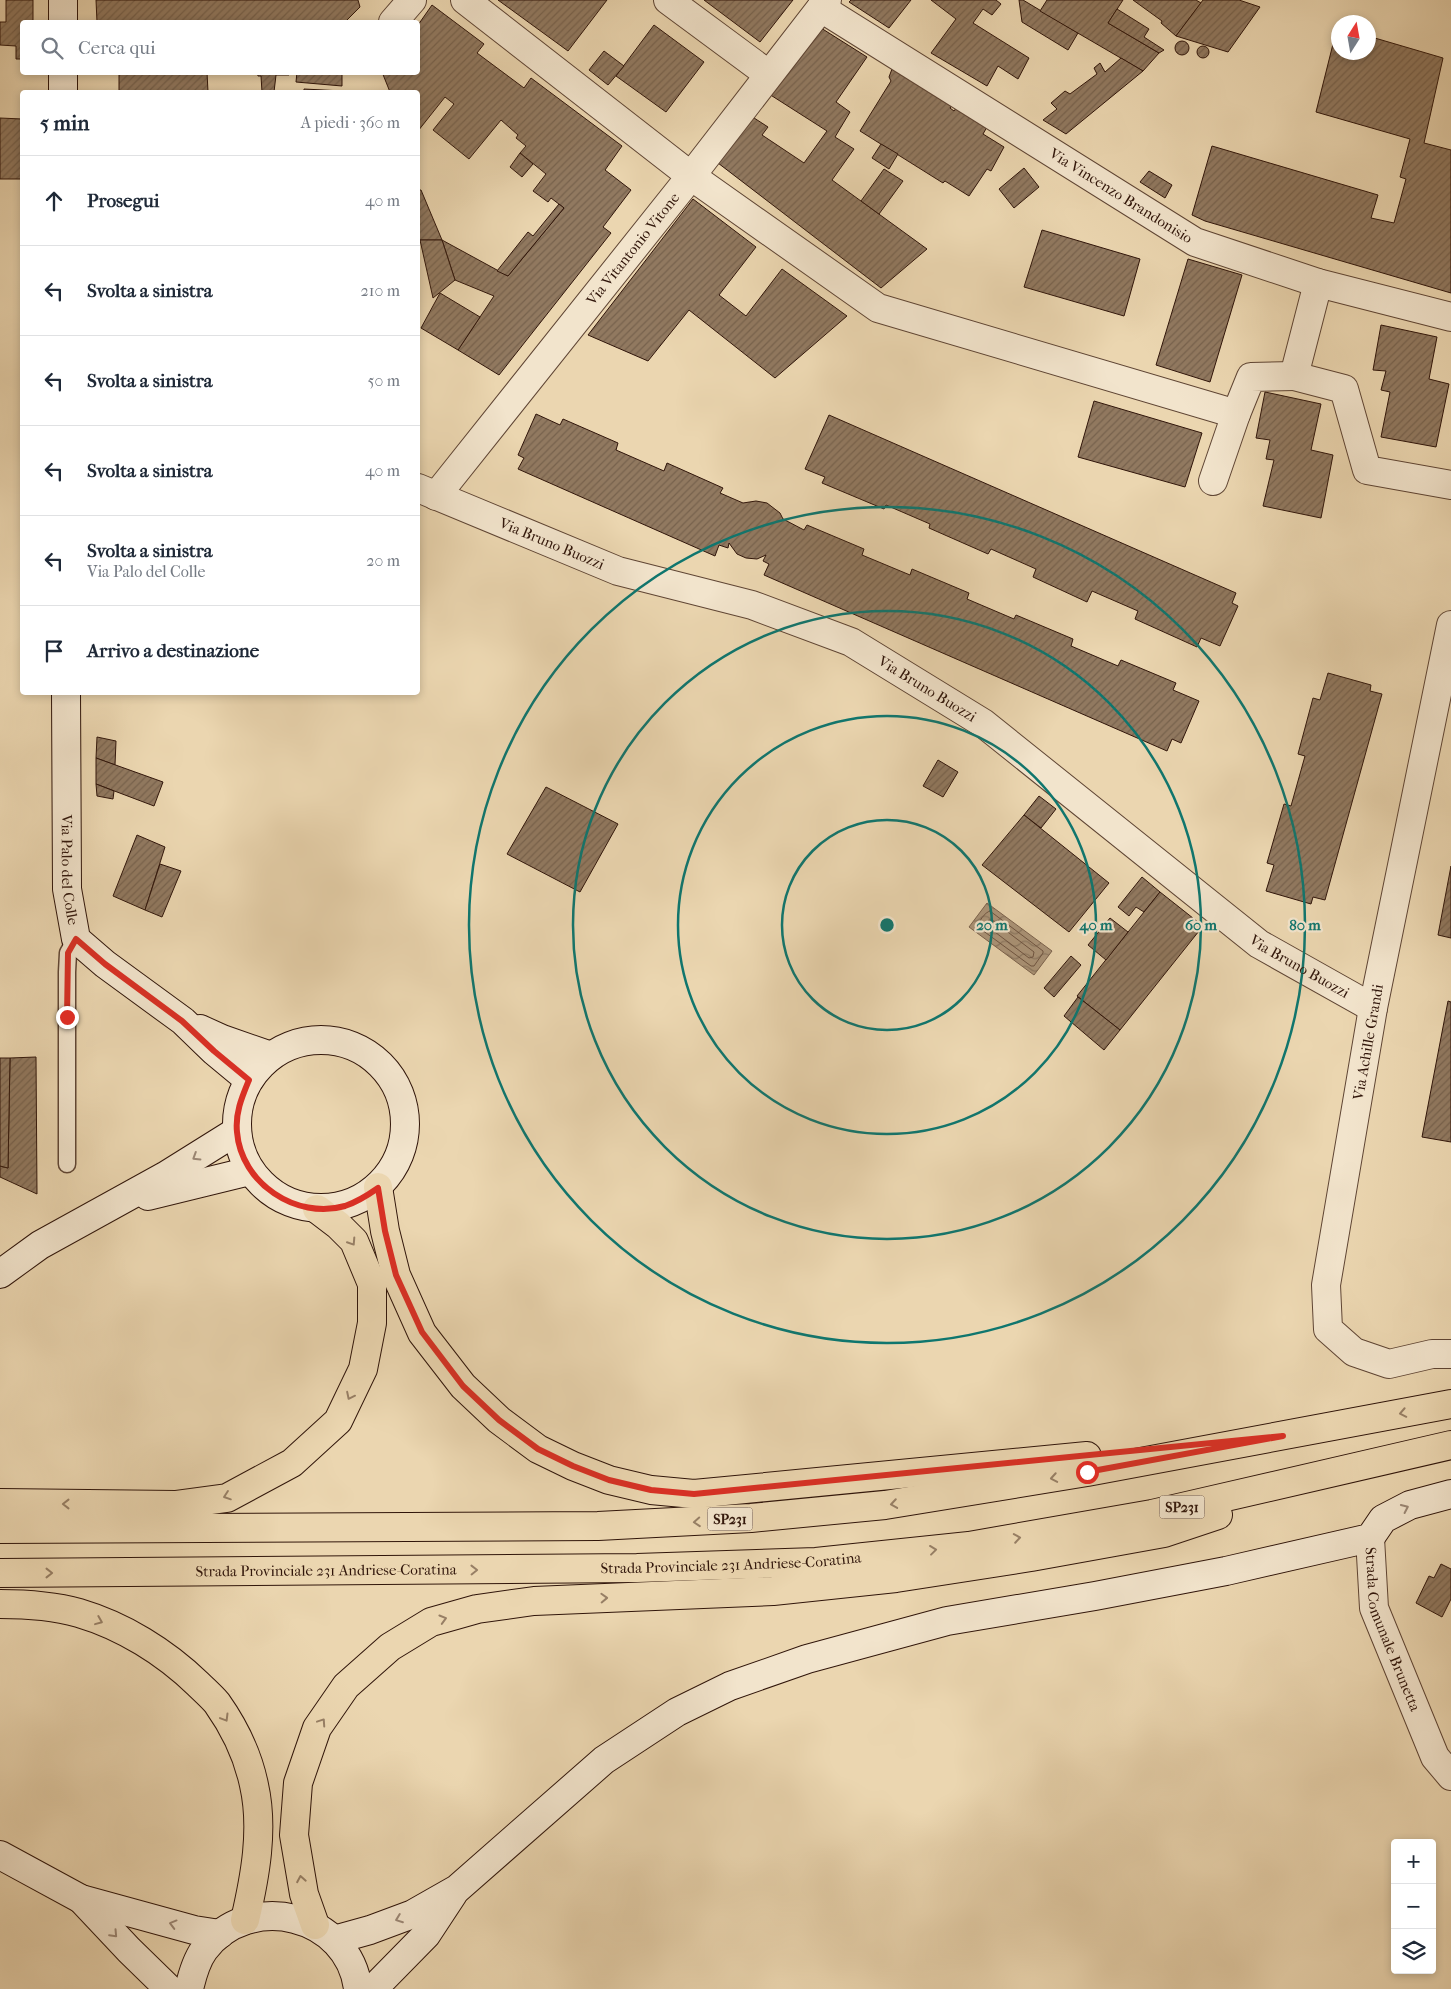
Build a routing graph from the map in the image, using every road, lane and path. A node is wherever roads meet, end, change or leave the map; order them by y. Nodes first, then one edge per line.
1 (63, 0) edge
2 (412, 0) edge
3 (465, 0) edge
4 (668, 0) edge
5 (824, 4) edge
6 (63, 20) edge
7 (395, 20) edge
8 (768, 74) junction
9 (63, 75) edge
10 (63, 90) edge
11 (691, 176) junction
12 (1318, 283) junction
13 (1451, 317) edge
14 (1294, 376) junction
15 (1236, 414) junction
16 (1213, 481) dead end
17 (1451, 485) edge
18 (427, 492) edge
19 (1451, 625) edge
20 (66, 695) edge
21 (76, 939) junction
22 (1374, 1008) junction
23 (182, 1021) junction
24 (271, 1056) junction
25 (249, 1080) junction
26 (237, 1131) junction
27 (67, 1164) dead end
28 (250, 1171) junction
29 (378, 1188) junction
30 (115, 1204) junction
31 (317, 1209) junction
32 (0, 1274) edge
33 (1451, 1354) edge
34 (1451, 1404) edge
35 (1283, 1436) junction
36 (1451, 1445) edge
37 (1393, 1458) junction
38 (1451, 1494) edge
39 (0, 1503) edge
40 (0, 1529) edge
41 (1370, 1538) junction
42 (0, 1573) edge
43 (0, 1604) edge
44 (1451, 1776) edge
45 (0, 1855) edge
46 (457, 1889) junction
47 (81, 1899) junction
48 (245, 1920) junction
49 (324, 1933) junction
50 (220, 1934) junction
51 (169, 1989) edge
52 (189, 1989) edge
53 (358, 1989) edge
54 (372, 1989) edge

1 - 6 street
2 - 7 street
3 - 11 street
4 - 8 street
5 - 8 street, Via Vitantonio Vitone
5 - 12 street, Via Vincenzo Brandonisio
8 - 11 street, Via Vitantonio Vitone
9 - 10 street
11 - 15 street
11 - 18 street, Via Vitantonio Vitone
12 - 13 street, Via Vincenzo Brandonisio
12 - 14 street
14 - 15 street
14 - 17 street
15 - 16 street
18 - 22 street, Via Bruno Buozzi
19 - 22 street, Via Achille Grandi
20 - 21 street, Via Palo del Colle
21 - 23 street
21 - 27 lane, Via Palo del Colle
22 - 33 street, Via Achille Grandi
23 - 24 street
23 - 25 street
24 - 25 street
24 - 29 street
25 - 26 street
26 - 28 street
26 -> 30 street
28 - 30 street
28 - 31 street
29 - 31 street
29 - 35 main road
30 - 32 street
31 -> 39 main road
34 -> 35 main road, SP231
35 -> 40 main road, SP231
36 - 37 main road, Strada Provinciale 231 Andriese-Coratina / SP231
42 -> 37 main road, Strada Provinciale 231 Andriese-Coratina / SP231
49 -> 37 main road
41 -> 38 street, Strada Comunale Brunetta
41 - 44 street, Strada Comunale Brunetta
41 - 46 street
43 -> 48 main road
45 - 47 street
46 -> 49 street
46 - 54 street
50 -> 47 street
47 -> 51 street
48 - 49 street
48 - 50 street
49 - 53 street
50 - 52 street

